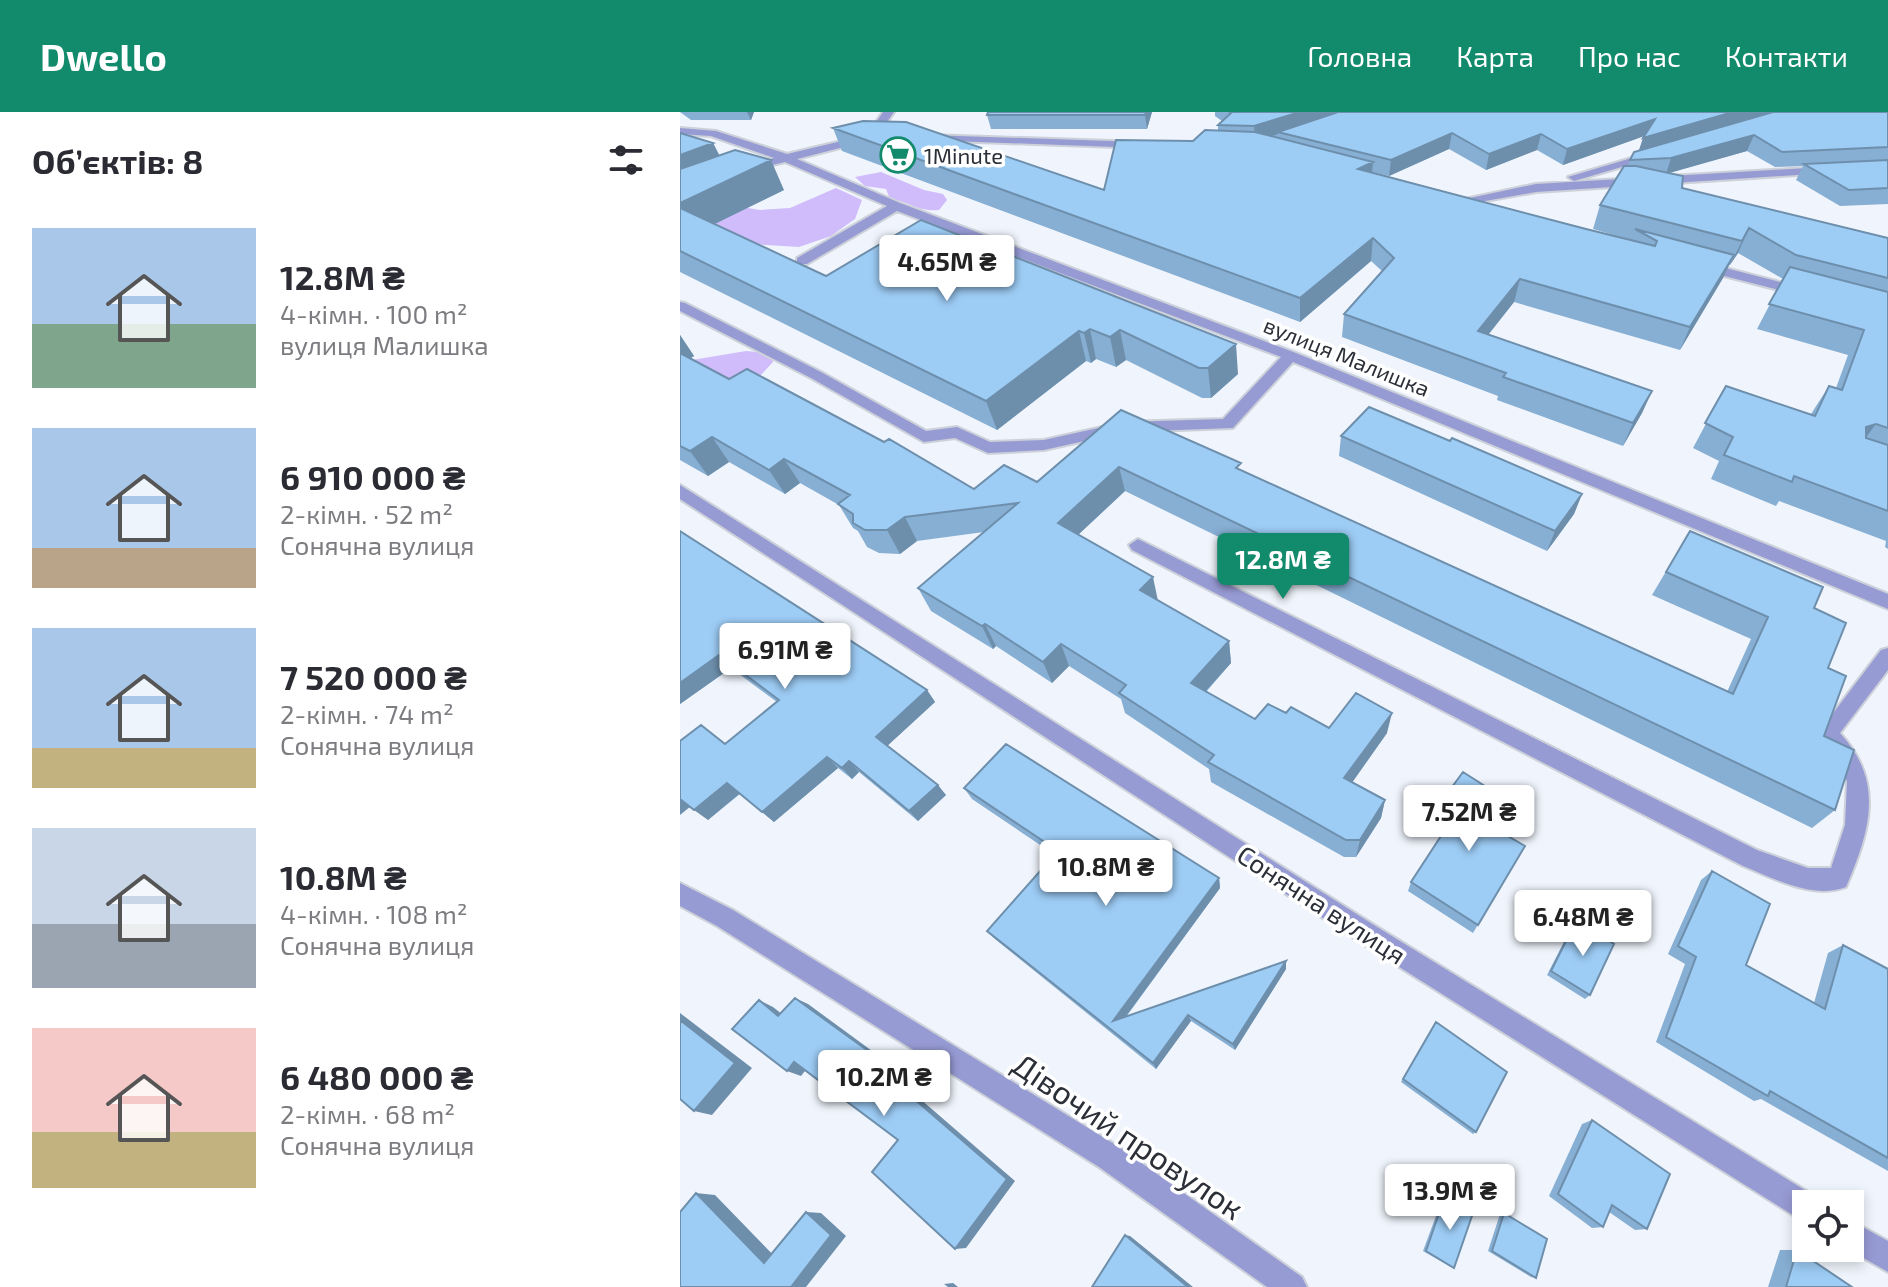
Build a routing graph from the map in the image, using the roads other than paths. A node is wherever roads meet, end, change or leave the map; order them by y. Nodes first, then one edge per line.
1 (889, 112) edge
2 (680, 131) edge
3 (871, 137) junction
4 (887, 137) edge
5 (918, 138) edge
6 (1149, 145) edge
7 (1669, 150) edge
8 (786, 158) junction
9 (1842, 170) edge
10 (737, 175) edge
11 (1536, 188) junction
12 (1441, 198) edge
13 (1457, 202) junction
14 (896, 206) junction
15 (1487, 210) edge
16 (802, 261) edge
17 (1688, 262) edge
18 (1826, 298) edge
19 (680, 306) edge
20 (1291, 356) junction
21 (680, 491) edge
22 (1138, 545) dead end
23 (1888, 602) edge
24 (1888, 656) edge
25 (680, 894) edge
26 (1792, 1198) edge
27 (1864, 1243) edge
28 (1888, 1258) edge
29 (1292, 1287) edge

1 - 3 street
2 - 8 street, вулиця Малишка
3 - 4 street
3 - 8 street
5 - 6 street
7 - 11 street
8 - 10 street
8 - 14 street, вулиця Малишка
9 - 11 street
11 - 13 street
12 - 13 street
13 - 15 street
14 - 16 street
14 - 20 street, вулиця Малишка
17 - 18 street
19 - 20 street
20 - 23 street, вулиця Малишка
21 - 26 street, Сонячна вулиця
22 - 24 street
25 - 29 street, Дівочий провулок
27 - 28 street

